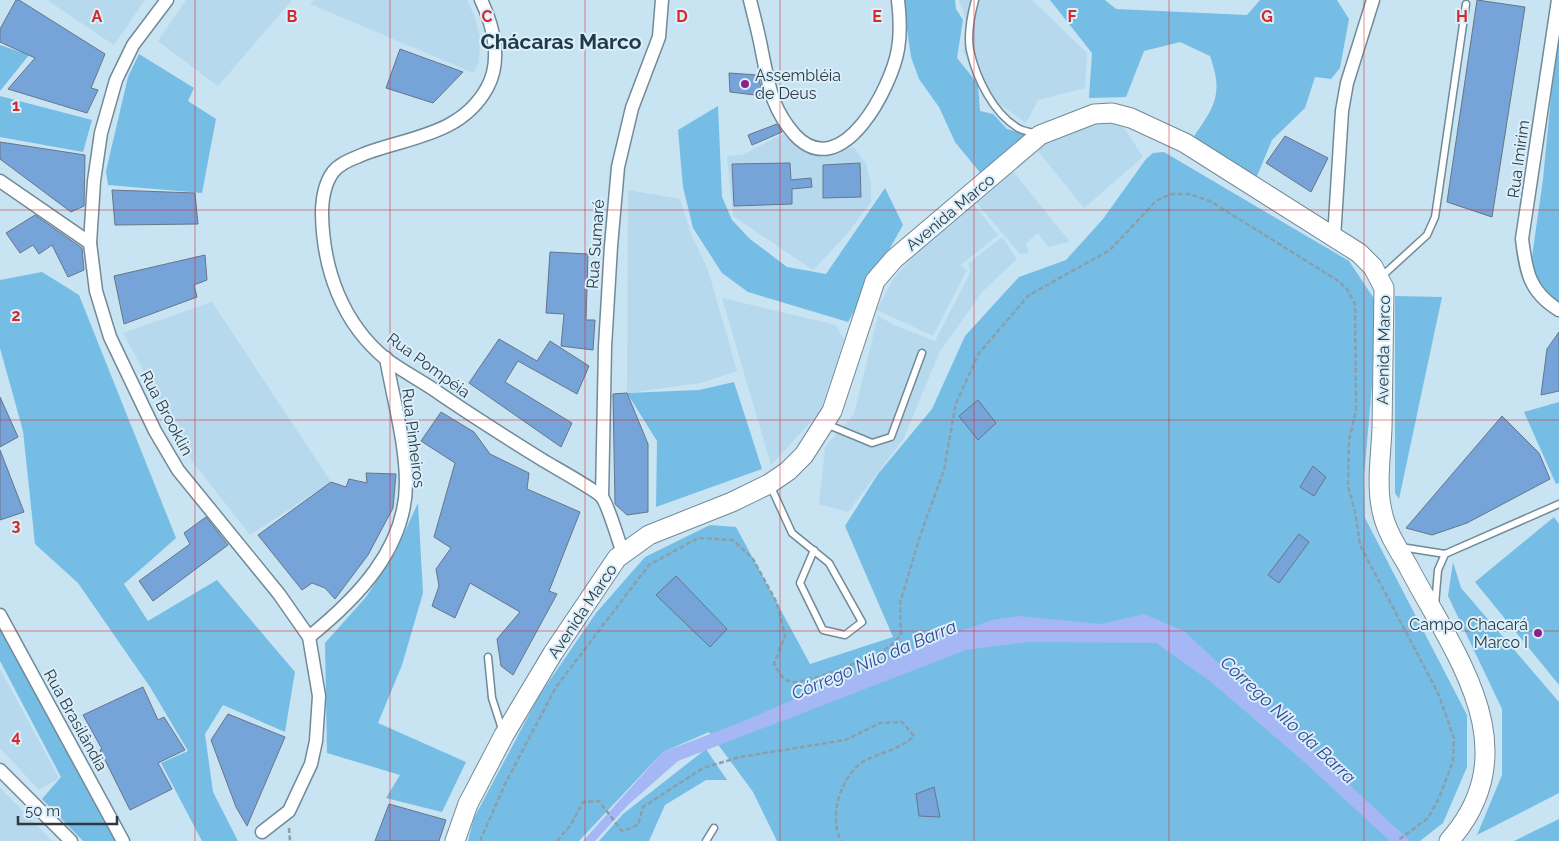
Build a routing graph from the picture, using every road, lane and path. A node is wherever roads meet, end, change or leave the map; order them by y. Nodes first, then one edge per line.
1 (167, 0) edge
2 (481, 0) edge
3 (662, 0) edge
4 (750, 0) edge
5 (898, 0) edge
6 (975, 0) edge
7 (1373, 0) edge
8 (1558, 0) edge
9 (1466, 4) dead end
10 (1040, 135) junction
11 (0, 181) edge
12 (1334, 238) junction
13 (90, 243) junction
14 (1380, 278) junction
15 (1559, 310) edge
16 (922, 353) dead end
17 (386, 358) junction
18 (825, 424) junction
19 (770, 484) junction
20 (602, 496) junction
21 (1559, 504) edge
22 (1397, 546) junction
23 (814, 550) junction
24 (623, 553) junction
25 (1445, 554) junction
26 (0, 615) edge
27 (1435, 618) junction
28 (309, 637) junction
29 (488, 657) dead end
30 (504, 735) junction
31 (0, 770) edge
32 (714, 828) dead end
33 (262, 832) dead end
34 (71, 841) edge
35 (123, 841) edge
36 (455, 841) edge
37 (480, 841) edge
38 (557, 841) edge
39 (706, 841) edge
40 (842, 841) edge
41 (1397, 841) edge
42 (1449, 841) edge

1 - 13 street, Rua Brooklin
2 - 17 street, Rua Pompéia
3 - 20 street, Rua Sumaré
4 - 5 street
6 - 10 lane
7 - 12 street
8 - 15 street, Rua Imirim
9 - 14 lane
10 - 12 main road, Avenida Marco
10 - 18 main road, Avenida Marco
11 - 13 street
12 - 14 main road, Avenida Marco
13 - 28 street, Rua Brooklin
14 - 22 main road, Avenida Marco
16 - 18 lane
17 - 20 street, Rua Pompéia
17 - 28 street, Rua Pinheiros
18 - 19 main road, Avenida Marco
19 - 23 lane
19 - 24 main road, Avenida Marco
20 - 24 street
21 - 25 lane
22 - 25 lane
22 - 27 main road, Avenida Marco
23 - 23 lane
24 - 30 main road, Avenida Marco
25 - 27 lane
26 - 35 street, Rua Brasilândia
27 - 42 main road, Avenida Marco
28 - 33 street, Rua Brooklin
29 - 30 lane
30 - 36 main road, Avenida Marco
31 - 34 street
32 - 39 lane
37 - 41 path
38 - 40 path

